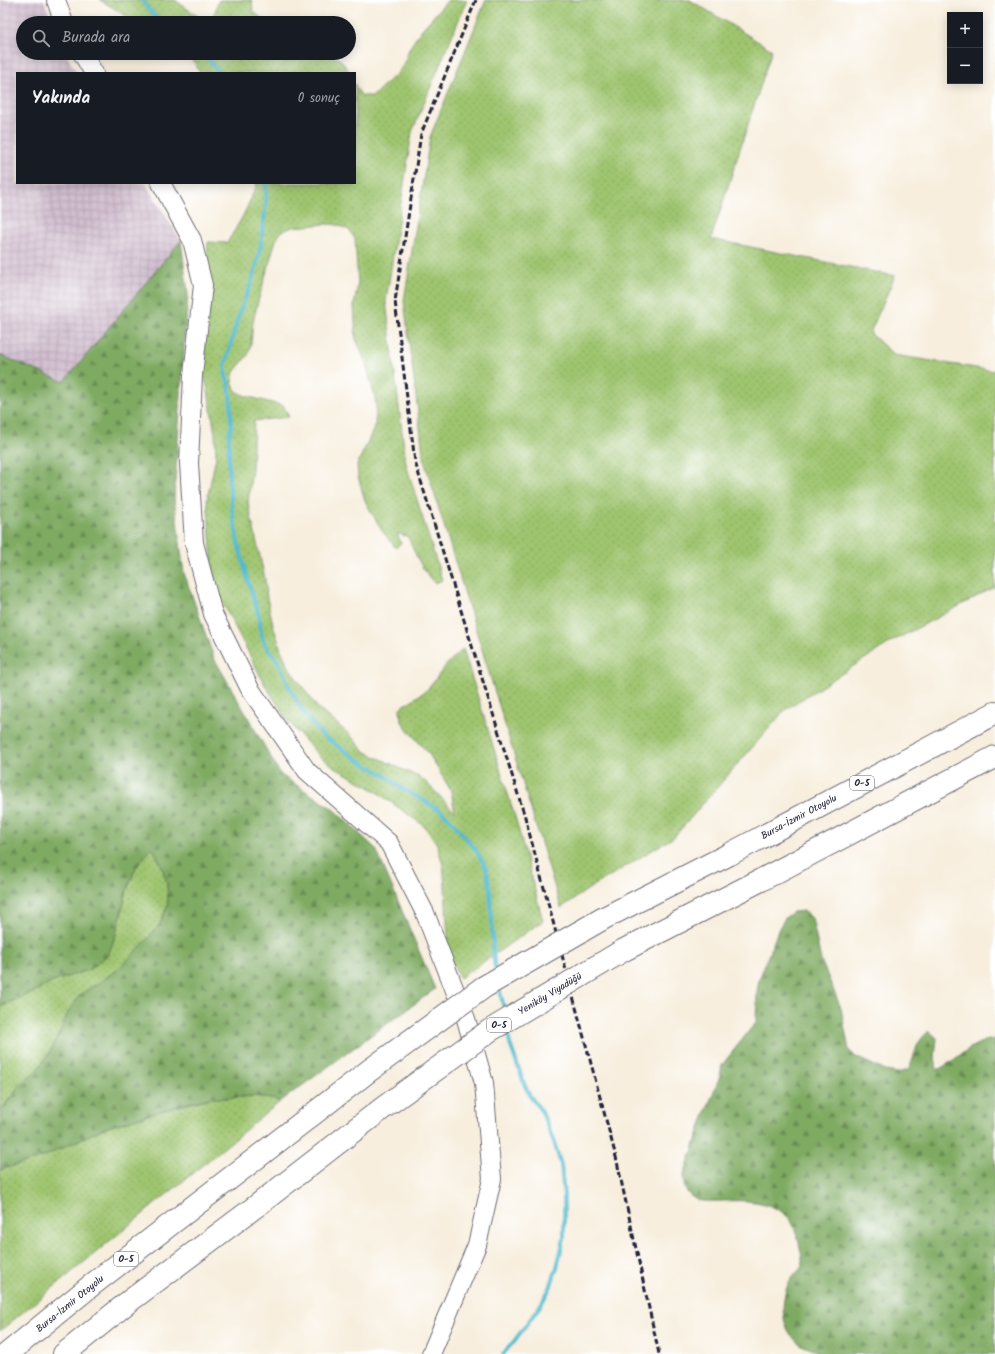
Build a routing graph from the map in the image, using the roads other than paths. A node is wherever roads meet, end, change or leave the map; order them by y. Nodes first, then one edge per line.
1 (56, 0) edge
2 (62, 16) edge
3 (86, 60) edge
4 (93, 72) edge
5 (162, 184) edge
6 (995, 713) edge
7 (995, 757) edge
8 (995, 762) edge
9 (926, 794) junction
10 (7, 1354) edge
11 (64, 1354) edge
12 (431, 1354) edge

1 - 2 street
3 - 4 street
5 - 12 street
6 - 10 highway, Bursa-İzmir Otoyolu / O-5, bridge
7 - 9 highway, O-5
8 - 9 highway
9 - 11 highway, Yeniköy Viyadüğü / O-5, bridge

